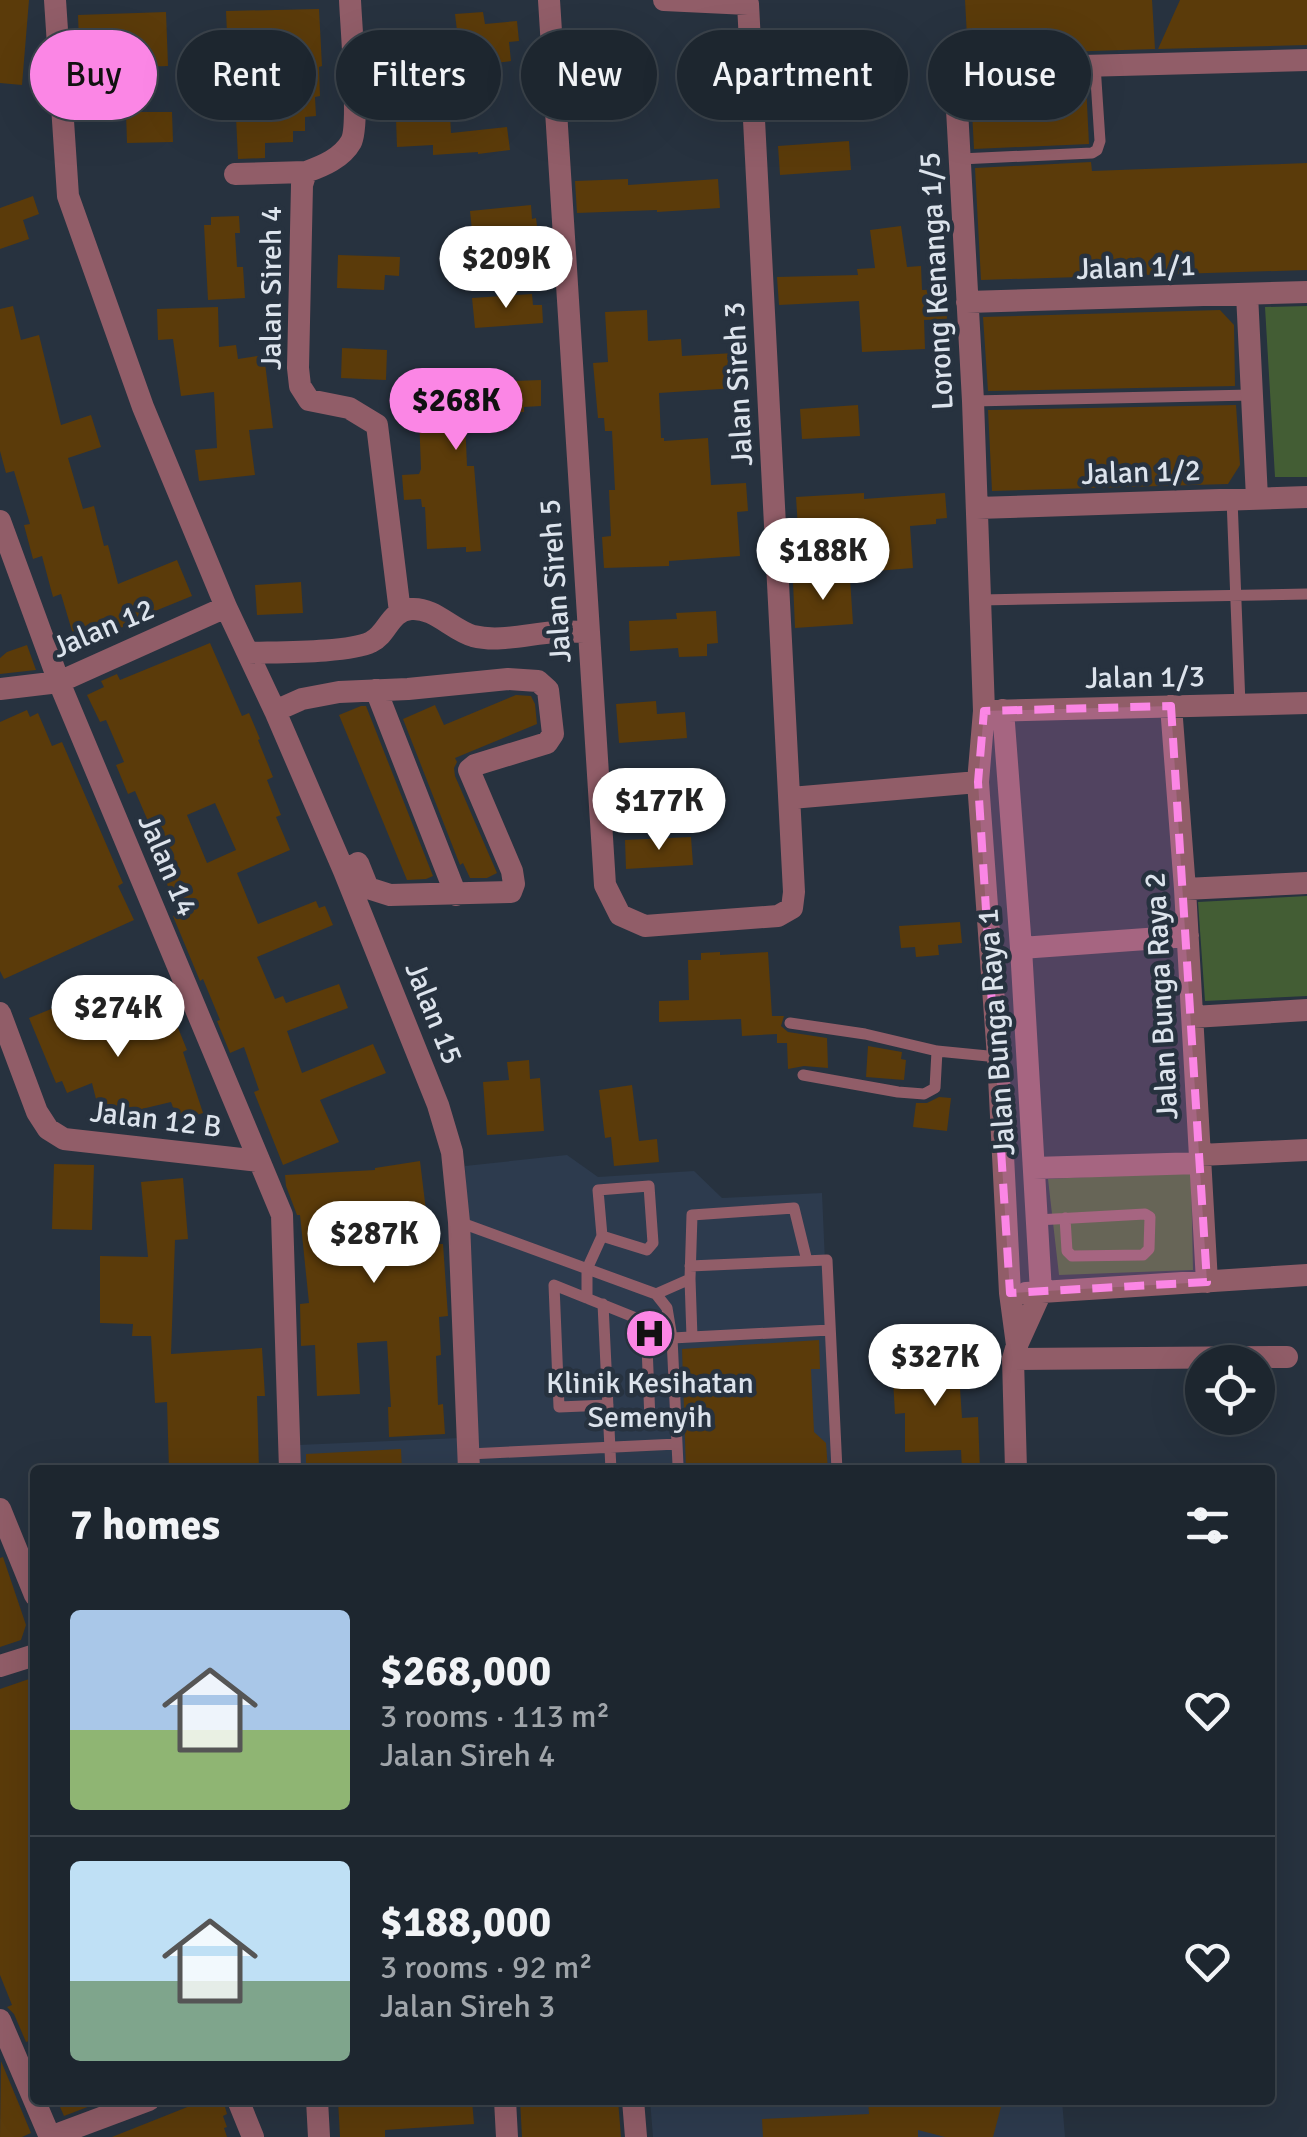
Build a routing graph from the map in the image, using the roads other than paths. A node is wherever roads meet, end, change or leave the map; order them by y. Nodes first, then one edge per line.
1 (55, 0) edge
2 (350, 0) edge
3 (549, 0) edge
4 (664, 0) edge
5 (1307, 60) edge
6 (1095, 65) junction
7 (960, 160) junction
8 (306, 172) junction
9 (235, 174) dead end
10 (1307, 292) edge
11 (1247, 294) junction
12 (968, 302) junction
13 (1252, 396) junction
14 (972, 401) junction
15 (1307, 497) edge
16 (1257, 498) junction
17 (1232, 499) junction
18 (977, 508) junction
19 (0, 520) edge
20 (1307, 594) edge
21 (1235, 595) junction
22 (980, 600) junction
23 (226, 607) junction
24 (400, 612) junction
25 (588, 632) junction
26 (249, 653) junction
27 (59, 682) junction
28 (0, 688) edge
29 (376, 690) junction
30 (1307, 703) edge
31 (1240, 704) junction
32 (1171, 706) junction
33 (276, 711) junction
34 (994, 711) junction
35 (978, 782) junction
36 (791, 798) junction
37 (344, 870) junction
38 (1307, 883) edge
39 (1185, 888) junction
40 (456, 895) junction
41 (620, 915) joint
42 (1188, 936) junction
43 (1021, 948) junction
44 (1307, 1010) edge
45 (0, 1013) edge
46 (1193, 1018) junction
47 (790, 1023) dead end
48 (937, 1051) junction
49 (998, 1057) junction
50 (803, 1076) dead end
51 (1307, 1150) edge
52 (1200, 1159) junction
53 (260, 1161) junction
54 (1034, 1168) junction
55 (1064, 1218) junction
56 (1037, 1220) junction
57 (459, 1222) junction
58 (602, 1236) junction
59 (808, 1261) junction
60 (587, 1268) junction
61 (690, 1273) junction
62 (1307, 1275) edge
63 (1207, 1282) junction
64 (1041, 1292) junction
65 (1010, 1293) junction
66 (656, 1294) junction
67 (587, 1298) junction
68 (603, 1304) junction
69 (830, 1330) junction
70 (692, 1337) junction
71 (672, 1338) junction
72 (1015, 1352) junction
73 (1292, 1357) dead end
74 (608, 1405) junction
75 (608, 1422) junction
76 (677, 1444) junction
77 (610, 1447) junction
78 (469, 1462) edge
79 (290, 1465) edge
80 (611, 1465) edge
81 (678, 1465) edge
82 (837, 1465) edge
83 (1016, 1465) edge
84 (0, 1509) edge
85 (30, 1583) edge
86 (30, 1657) edge
87 (0, 1666) edge
88 (0, 2020) edge
89 (30, 2090) edge
90 (36, 2105) edge
91 (135, 2105) edge
92 (240, 2105) edge
93 (317, 2105) edge
94 (505, 2105) edge
95 (633, 2105) edge
96 (50, 2137) edge
97 (253, 2137) edge
98 (319, 2137) edge
99 (507, 2137) edge
100 (636, 2137) edge

1 - 23 street, Jalan 15
2 - 8 street, Jalan Sireh 4
3 - 25 street, Jalan Sireh 5
4 - 36 street, Jalan Sireh 3
5 - 6 street, Lorong Kenanga 1/5
6 - 7 street, Lorong Kenanga 1/5
6 - 7 lane
7 - 12 street, Lorong Kenanga 1/5
8 - 9 street
8 - 24 street, Jalan Sireh 4
10 - 11 street, Jalan 1/1
11 - 12 street, Jalan 1/1
11 - 13 street
12 - 14 street, Lorong Kenanga 1/5
13 - 14 lane
13 - 16 street
14 - 18 street, Lorong Kenanga 1/5
15 - 16 street, Jalan 1/2
16 - 17 street, Jalan 1/2
17 - 18 street, Jalan 1/2
17 - 21 lane
18 - 22 street, Lorong Kenanga 1/5
19 - 27 street, Jalan 14
20 - 21 lane
21 - 22 lane
21 - 31 lane
22 - 34 street, Lorong Kenanga 1/5
23 - 26 street, Jalan 15
23 - 27 street, Jalan 12
24 - 25 street
24 - 26 street
25 - 41 street, Jalan Sireh 5
26 - 33 street, Jalan 15
27 - 28 street, Jalan 12
27 - 53 street, Jalan 14
29 - 33 street
29 - 40 street
29 - 40 street
30 - 31 street, Jalan 1/3
31 - 32 street, Jalan 1/3
32 - 34 street, Jalan 1/3
32 - 39 street, Jalan Bunga Raya 2
33 - 37 street, Jalan 15
34 - 35 street
34 - 43 street, Jalan Bunga Raya 1
35 - 36 street
35 - 49 street
36 - 41 street, Jalan Sireh 3
37 - 40 street
37 - 57 street, Jalan 15
38 - 39 street
39 - 42 street, Jalan Bunga Raya 2
42 - 43 street
42 - 46 street, Jalan Bunga Raya 2
43 - 54 street, Jalan Bunga Raya 1
44 - 46 street
45 - 53 street, Jalan 12 B
46 - 52 street, Jalan Bunga Raya 2
47 - 48 lane
48 - 49 lane
48 - 50 lane
49 - 65 street
51 - 52 street
52 - 54 street
52 - 63 street, Jalan Bunga Raya 2
53 - 79 street, Jalan 14
54 - 56 street, Jalan Bunga Raya 1
55 - 55 lane
55 - 56 lane
56 - 64 street, Jalan Bunga Raya 1
57 - 60 lane
57 - 78 street, Jalan 15
58 - 58 lane
58 - 60 lane
59 - 61 lane
59 - 61 lane
59 - 69 lane
60 - 66 lane
60 - 67 lane
61 - 66 lane
61 - 70 lane
62 - 63 street
63 - 64 street
64 - 65 street
64 - 72 street, Jalan Bunga Raya 1
65 - 72 street
66 - 71 lane
67 - 68 lane
67 - 74 lane
68 - 74 lane
68 - 75 lane
69 - 70 lane
69 - 82 lane
70 - 71 lane
71 - 76 lane
72 - 73 street
72 - 83 street
74 - 75 lane
75 - 77 lane
76 - 77 lane
76 - 81 lane
77 - 78 lane
77 - 80 lane
84 - 85 street
86 - 87 street
88 - 89 street
90 - 96 street
91 - 96 street
92 - 97 street
93 - 98 street
94 - 99 street
95 - 100 street

